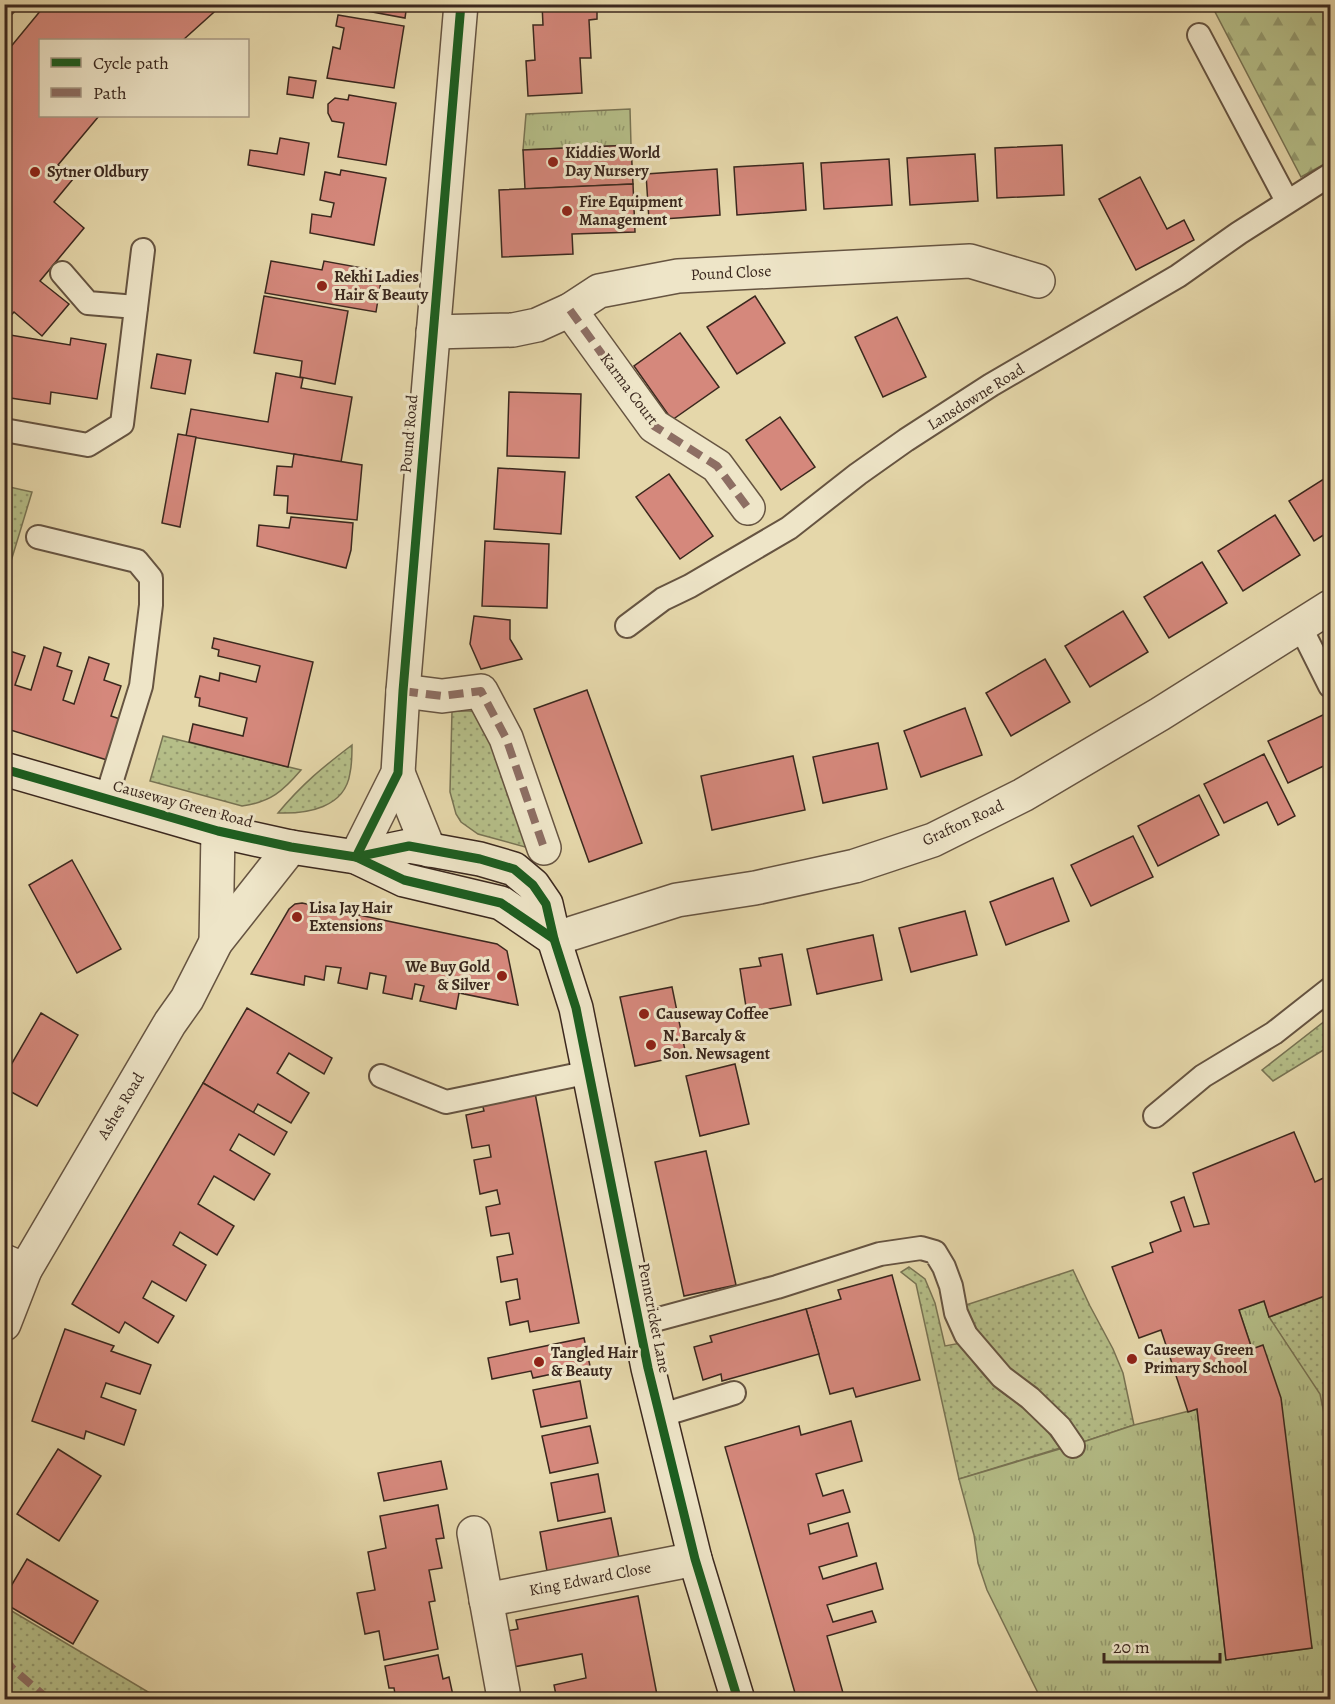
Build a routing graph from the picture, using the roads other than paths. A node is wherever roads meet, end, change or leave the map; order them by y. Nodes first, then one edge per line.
1 (461, 4) edge
2 (1199, 35) dead end
3 (1330, 175) edge
4 (1287, 201) junction
5 (143, 250) dead end
6 (62, 273) dead end
7 (1038, 281) dead end
8 (136, 307) junction
9 (570, 310) junction
10 (433, 332) junction
11 (4, 430) edge
12 (748, 508) dead end
13 (38, 537) dead end
14 (1330, 607) edge
15 (1300, 626) junction
16 (627, 627) dead end
17 (1330, 686) edge
18 (403, 691) junction
19 (4, 769) edge
20 (398, 773) junction
21 (106, 799) junction
22 (218, 831) junction
23 (291, 847) junction
24 (544, 848) dead end
25 (356, 857) junction
26 (406, 857) junction
27 (554, 939) junction
28 (216, 942) junction
29 (1330, 989) edge
30 (590, 1072) junction
31 (381, 1076) dead end
32 (1155, 1116) dead end
33 (15, 1265) edge
34 (4, 1324) edge
35 (640, 1324) junction
36 (734, 1393) dead end
37 (659, 1416) junction
38 (1073, 1446) dead end
39 (474, 1533) dead end
40 (695, 1559) junction
41 (486, 1600) junction
42 (503, 1692) dead end
43 (738, 1700) edge

1 - 10 street, Pound Road
2 - 4 lane
3 - 4 lane, Lansdowne Road
4 - 16 lane, Lansdowne Road
5 - 8 lane
6 - 8 lane
7 - 9 street, Pound Close
8 - 11 lane
9 - 10 street, Pound Close
9 - 12 street, Karma Court
10 - 18 street, Pound Road
13 - 21 lane
14 - 15 street, Grafton Road
15 - 17 lane
15 - 27 street, Grafton Road
18 - 20 street, Pound Road
18 - 24 street
19 - 21 street, Causeway Green Road
20 - 25 street, Pound Road
20 - 26 street, Pound Road
21 - 22 street, Causeway Green Road
22 - 23 street, Causeway Green Road
22 - 28 street, Ashes Road
23 - 25 street, Causeway Green Road
23 - 28 street, Ashes Road
25 - 26 street, Causeway Green Road
26 - 27 street, Causeway Green Road
26 - 27 street, Causeway Green Road
27 - 30 street, Penncricket Lane
28 - 33 street, Ashes Road
29 - 32 lane
30 - 31 lane
30 - 35 street, Penncricket Lane
33 - 34 street, Ashes Road
35 - 37 street, Penncricket Lane
35 - 38 lane
36 - 37 lane
37 - 40 street, Penncricket Lane
39 - 41 street
40 - 41 street, King Edward Close
40 - 43 street, Penncricket Lane
41 - 42 street

